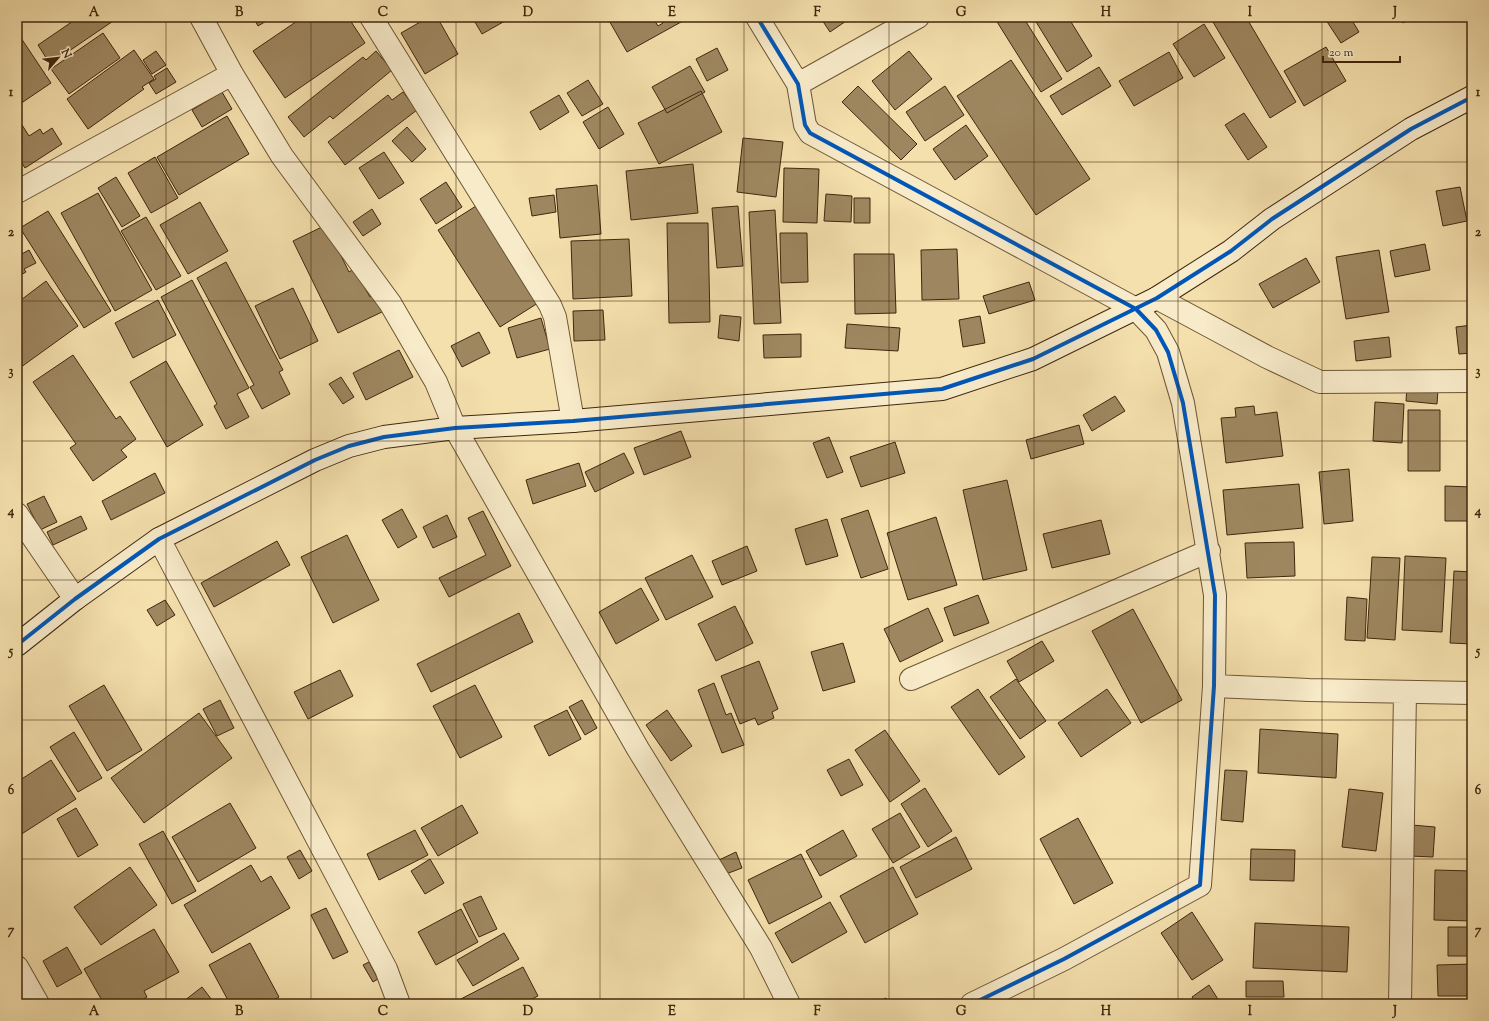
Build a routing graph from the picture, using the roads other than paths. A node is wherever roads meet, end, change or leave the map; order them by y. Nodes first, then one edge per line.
1 (201, 17) edge
2 (372, 17) edge
3 (757, 17) edge
4 (918, 17) edge
5 (232, 74) junction
6 (798, 84) junction
7 (1472, 97) edge
8 (17, 192) edge
9 (1157, 298) junction
10 (1136, 309) junction
11 (1472, 381) edge
12 (573, 421) junction
13 (455, 428) junction
14 (17, 514) edge
15 (159, 539) junction
16 (1209, 551) junction
17 (75, 599) junction
18 (17, 645) edge
19 (911, 679) dead end
20 (1214, 686) junction
21 (1405, 692) junction
22 (1472, 693) edge
23 (17, 967) edge
24 (38, 1004) edge
25 (399, 1004) edge
26 (789, 1004) edge
27 (972, 1004) edge
28 (1400, 1004) edge

1 - 5 street
2 - 12 street
3 - 6 street
4 - 6 street
5 - 8 street
5 - 13 street
6 - 10 street
7 - 9 street
9 - 10 street
9 - 11 street
10 - 12 street
10 - 16 street
12 - 13 street
13 - 15 street
13 - 26 street
14 - 17 street
15 - 17 street
15 - 25 street
16 - 19 street
16 - 20 street
17 - 18 street
20 - 21 street
20 - 27 street
21 - 22 street
21 - 28 street
23 - 24 street

